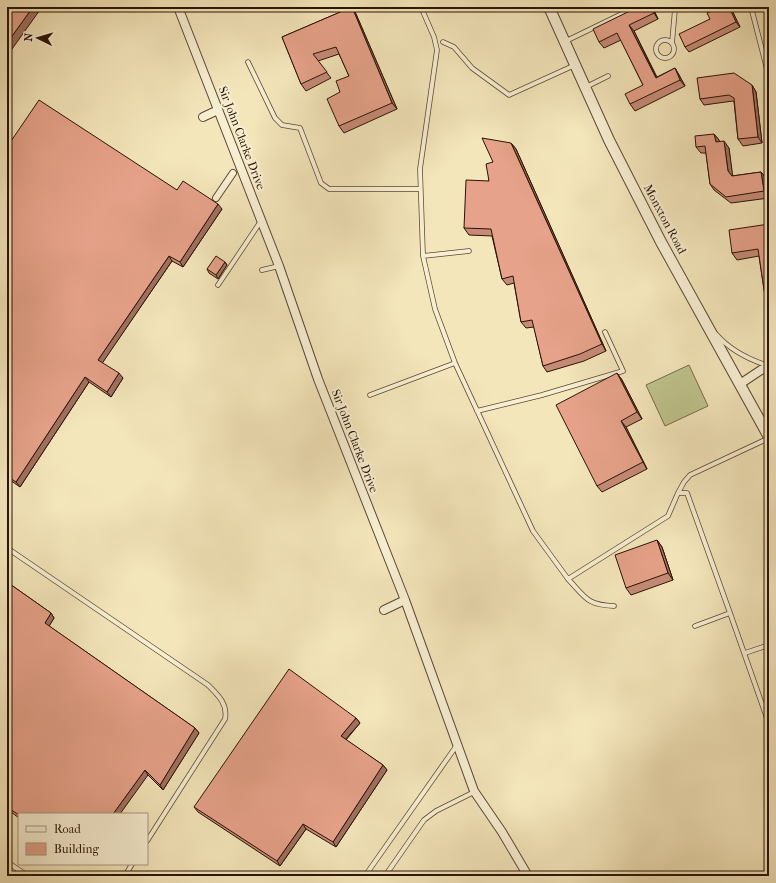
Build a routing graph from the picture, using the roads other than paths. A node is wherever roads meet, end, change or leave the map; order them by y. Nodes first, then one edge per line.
1 (178, 7) edge
2 (420, 7) edge
3 (550, 7) edge
4 (636, 7) edge
5 (667, 7) edge
6 (681, 7) edge
7 (752, 7) edge
8 (675, 9) junction
9 (443, 42) dead end
10 (564, 42) junction
11 (672, 42) junction
12 (248, 62) dead end
13 (575, 65) junction
14 (608, 76) dead end
15 (769, 77) edge
16 (586, 88) junction
17 (218, 110) junction
18 (203, 117) dead end
19 (233, 173) dead end
20 (420, 189) junction
21 (216, 198) dead end
22 (261, 221) junction
23 (469, 251) dead end
24 (423, 256) junction
25 (279, 266) junction
26 (262, 270) dead end
27 (218, 285) dead end
28 (708, 324) junction
29 (605, 332) dead end
30 (455, 363) junction
31 (769, 367) edge
32 (740, 384) junction
33 (370, 395) dead end
34 (477, 411) junction
35 (769, 438) edge
36 (678, 493) junction
37 (7, 548) edge
38 (568, 579) junction
39 (406, 600) junction
40 (614, 606) dead end
41 (384, 610) dead end
42 (730, 613) junction
43 (695, 626) dead end
44 (769, 645) edge
45 (744, 653) junction
46 (769, 724) edge
47 (458, 744) junction
48 (472, 792) junction
49 (148, 839) edge
50 (7, 862) edge
51 (131, 865) edge
52 (28, 876) edge
53 (125, 876) edge
54 (365, 876) edge
55 (386, 876) edge
56 (528, 876) edge

1 - 17 street, Sir John Clarke Drive
2 - 20 lane
3 - 10 street, Monxton Road
4 - 10 lane
5 - 8 lane
6 - 8 lane
7 - 15 lane
8 - 11 lane
9 - 13 lane
10 - 13 street, Monxton Road
11 - 11 lane
12 - 20 lane
13 - 16 street, Monxton Road
14 - 16 lane
16 - 28 street, Monxton Road
17 - 18 street
17 - 22 street, Sir John Clarke Drive
19 - 21 street
20 - 24 lane
22 - 25 street, Sir John Clarke Drive
22 - 27 lane
23 - 24 lane
24 - 30 lane
25 - 26 lane
25 - 39 street, Sir John Clarke Drive
28 - 31 lane
28 - 32 street, Monxton Road
29 - 34 lane
30 - 33 lane
30 - 34 lane
31 - 32 street
32 - 35 street, Monxton Road
34 - 38 lane
35 - 36 lane
36 - 38 lane
36 - 42 lane
37 - 49 lane
38 - 40 lane
39 - 41 street
39 - 47 street, Sir John Clarke Drive
42 - 43 lane
42 - 45 lane
44 - 45 lane
45 - 46 lane
47 - 48 street, Sir John Clarke Drive
47 - 54 lane
48 - 55 lane
48 - 56 street, Sir John Clarke Drive
50 - 52 lane
51 - 53 lane

